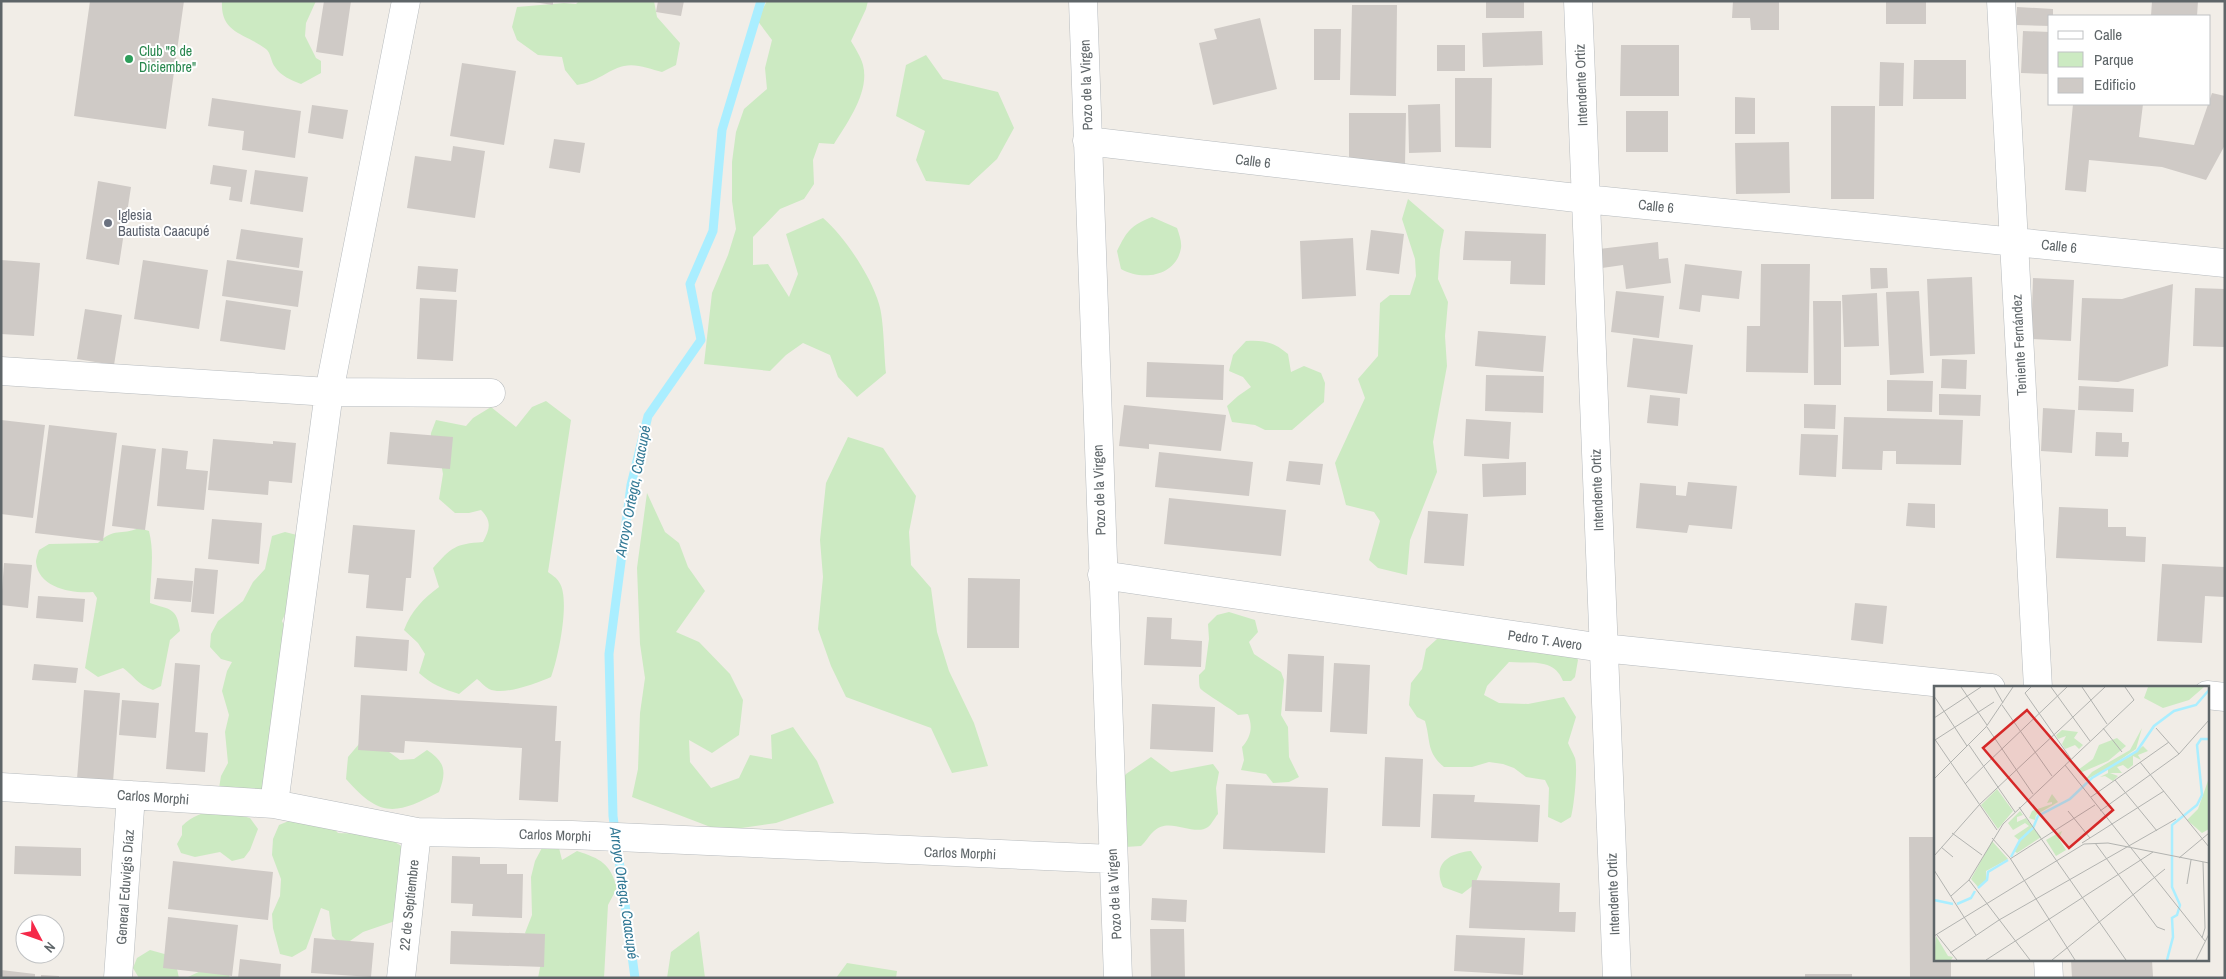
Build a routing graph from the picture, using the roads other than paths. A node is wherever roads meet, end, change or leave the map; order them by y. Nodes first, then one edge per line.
1 (406, 1) edge
2 (1083, 1) edge
3 (1578, 1) edge
4 (2001, 1) edge
5 (1087, 142) junction
6 (1585, 199) junction
7 (2014, 241) junction
8 (2225, 263) edge
9 (1, 371) edge
10 (329, 392) junction
11 (491, 393) dead end
12 (1102, 575) junction
13 (1603, 648) junction
14 (1971, 686) edge
15 (2038, 686) edge
16 (2208, 695) edge
17 (2225, 697) edge
18 (1, 787) edge
19 (131, 795) junction
20 (274, 804) junction
21 (417, 832) junction
22 (1112, 859) junction
23 (2048, 962) edge
24 (118, 978) edge
25 (401, 978) edge
26 (1118, 978) edge
27 (1617, 978) edge
28 (2049, 978) edge

1 - 10 street
2 - 5 street, Pozo de la Virgen
3 - 6 street, Intendente Ortiz
4 - 7 street, Teniente Fernández
5 - 6 street, Calle 6
5 - 12 street, Pozo de la Virgen
6 - 7 street, Calle 6
6 - 13 street, Intendente Ortiz
7 - 8 street, Calle 6
7 - 15 street, Teniente Fernández
9 - 10 street
10 - 11 street
10 - 20 street
12 - 13 street, Pedro T. Avero
12 - 22 street, Pozo de la Virgen
13 - 14 street, Pedro T. Avero
13 - 27 street, Intendente Ortiz
16 - 17 street
18 - 19 street, Carlos Morphi
19 - 20 street, Carlos Morphi
19 - 24 street, General Eduvigis Díaz
20 - 21 street, Carlos Morphi
21 - 22 street, Carlos Morphi
21 - 25 street, 22 de Septiembre
22 - 26 street, Pozo de la Virgen
23 - 28 street

